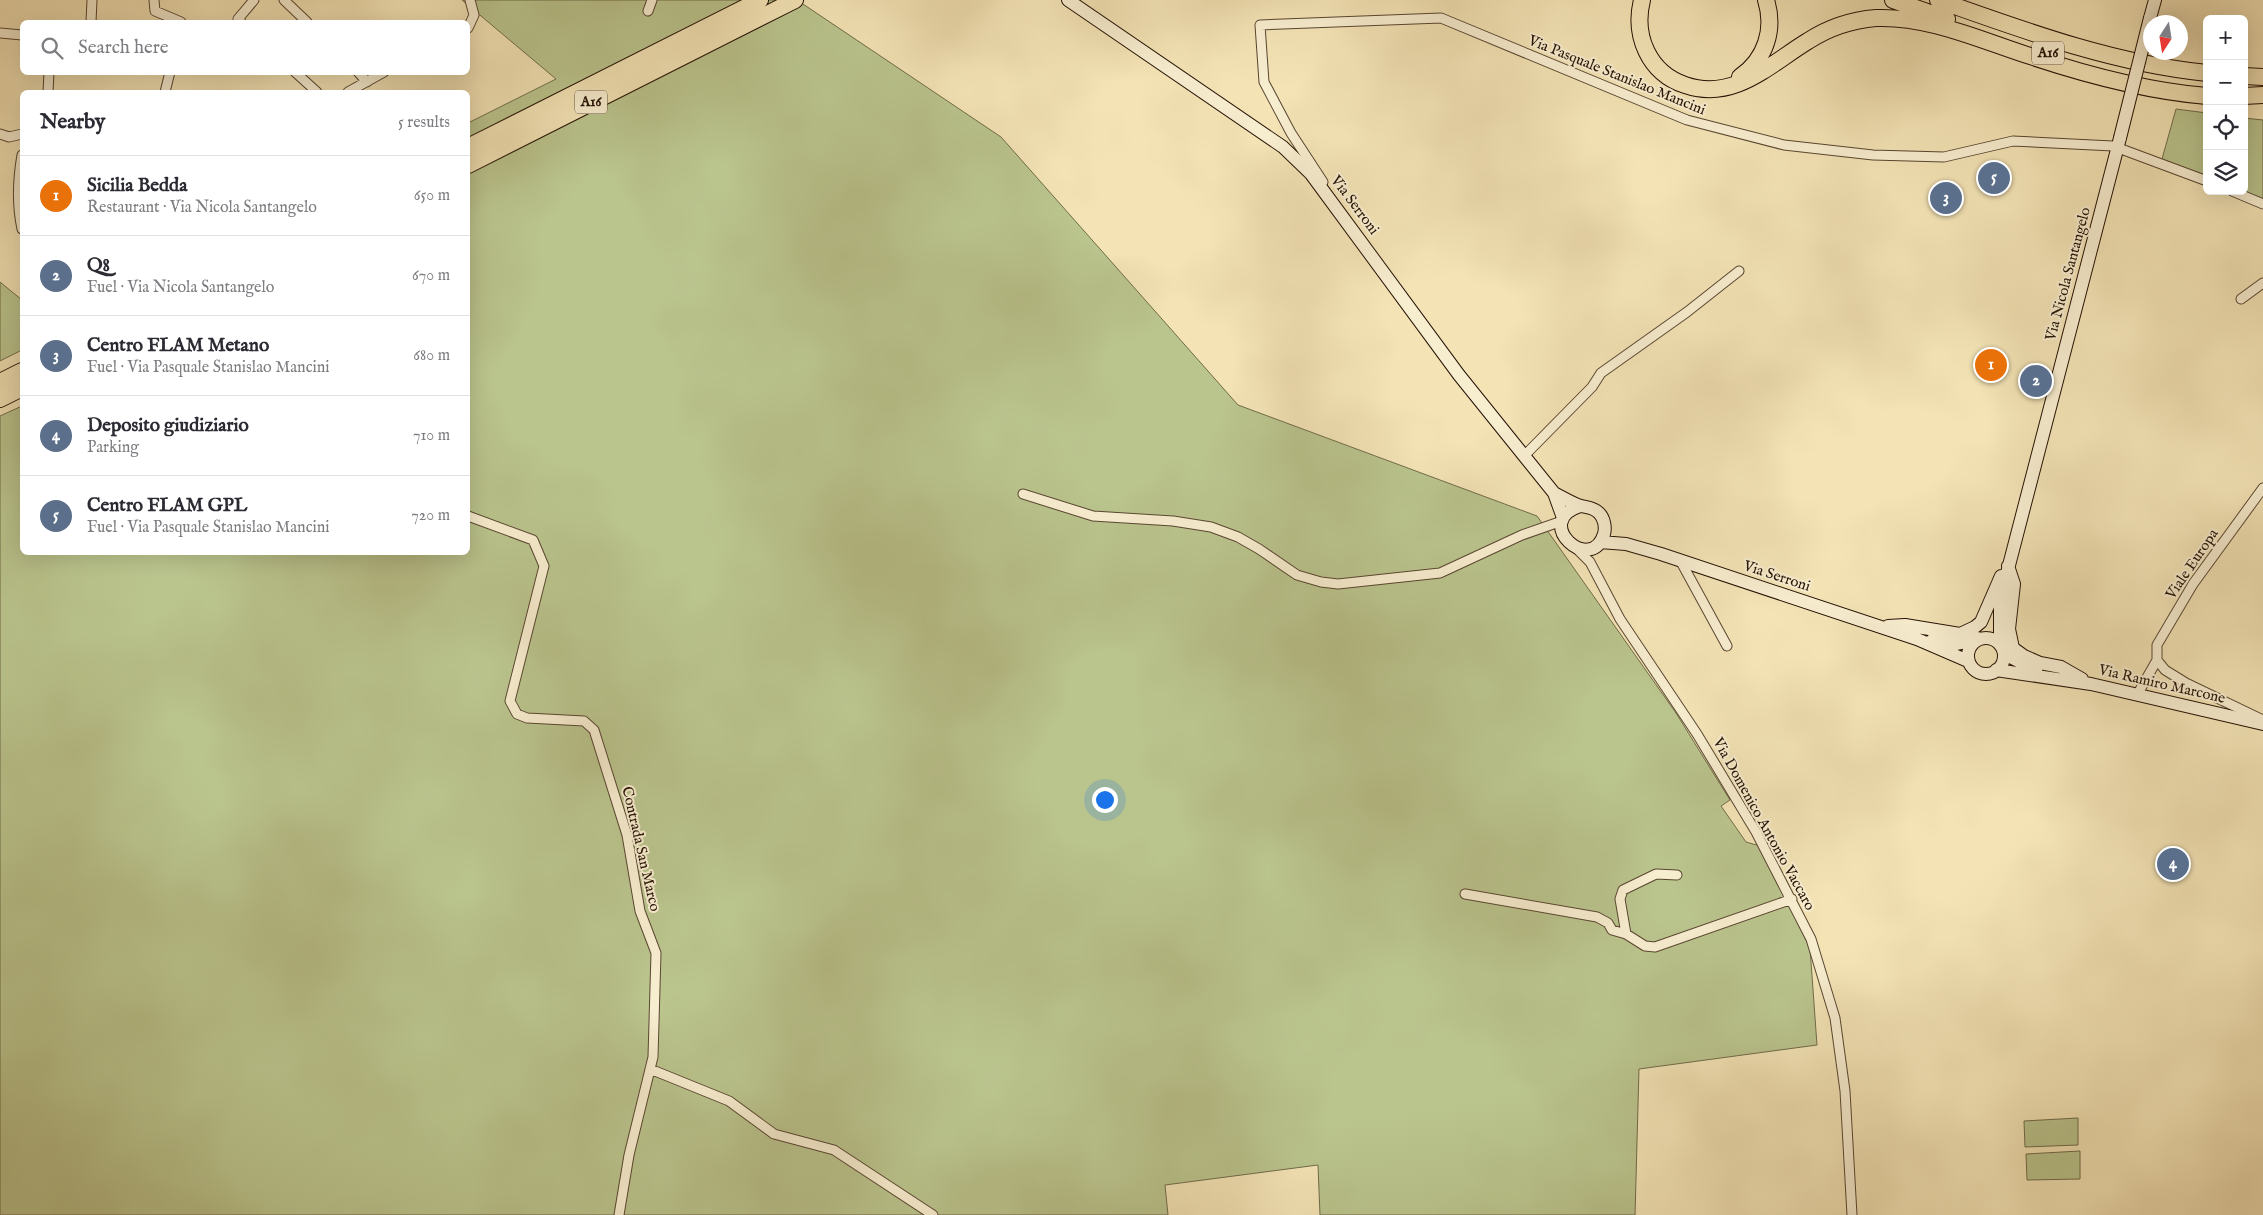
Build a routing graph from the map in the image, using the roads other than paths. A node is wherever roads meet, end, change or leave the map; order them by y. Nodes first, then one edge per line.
1 (92, 0) edge
2 (154, 0) edge
3 (254, 0) edge
4 (284, 0) edge
5 (470, 0) edge
6 (652, 0) edge
7 (760, 0) edge
8 (795, 0) edge
9 (1068, 0) edge
10 (1642, 0) edge
11 (1766, 0) edge
12 (1893, 0) edge
13 (1938, 0) edge
14 (1965, 0) edge
15 (2155, 0) edge
16 (648, 11) dead end
17 (91, 20) edge
18 (177, 20) edge
19 (239, 20) edge
20 (305, 20) edge
21 (470, 24) edge
22 (0, 33) edge
23 (712, 33) junction
24 (20, 35) edge
25 (2186, 71) junction
26 (2203, 73) edge
27 (49, 75) edge
28 (169, 75) edge
29 (298, 75) edge
30 (361, 75) edge
31 (379, 75) edge
32 (2248, 76) edge
33 (2263, 77) edge
34 (367, 82) junction
35 (1721, 88) junction
36 (2203, 88) edge
37 (48, 90) edge
38 (166, 90) edge
39 (314, 90) edge
40 (352, 90) edge
41 (2248, 91) edge
42 (2263, 93) edge
43 (2248, 95) edge
44 (2203, 96) edge
45 (0, 134) edge
46 (20, 134) edge
47 (2119, 143) junction
48 (470, 146) edge
49 (470, 164) edge
50 (1312, 169) junction
51 (20, 170) edge
52 (2203, 179) edge
53 (2242, 195) edge
54 (2263, 204) edge
55 (20, 218) edge
56 (1739, 271) dead end
57 (2263, 283) edge
58 (2241, 299) dead end
59 (20, 372) edge
60 (0, 382) edge
61 (20, 389) edge
62 (0, 399) edge
63 (1524, 456) junction
64 (2263, 488) edge
65 (1554, 493) junction
66 (1023, 494) dead end
67 (1580, 506) junction
68 (470, 517) edge
69 (1563, 520) junction
70 (1605, 526) junction
71 (1548, 527) junction
72 (1563, 536) junction
73 (1597, 544) junction
74 (1626, 544) junction
75 (1576, 548) junction
76 (1680, 560) junction
77 (1590, 562) junction
78 (2008, 566) junction
79 (2000, 600) junction
80 (1878, 626) junction
81 (1917, 638) junction
82 (1976, 640) junction
83 (1727, 646) dead end
84 (2002, 649) junction
85 (2157, 660) junction
86 (1968, 662) junction
87 (1996, 670) junction
88 (2052, 677) junction
89 (2091, 684) junction
90 (2137, 695) junction
91 (2263, 720) edge
92 (2263, 724) edge
93 (1677, 875) dead end
94 (1465, 894) dead end
95 (1792, 899) junction
96 (1626, 934) junction
97 (650, 1069) junction
98 (619, 1215) edge
99 (933, 1215) edge
100 (1852, 1215) edge

1 - 17 street
2 - 18 street
3 - 19 street
4 - 20 street
5 - 21 street
6 - 16 street
7 - 23 highway, A16
8 - 23 highway, A16
9 - 50 main road, Via Serroni
10 - 35 highway
11 - 35 highway
12 - 36 highway, A16
13 - 25 highway, A16
14 - 25 highway
15 - 47 main road, Via Nicola Santangelo, bridge
22 - 24 street
23 - 48 highway, A16
23 - 49 highway, A16
25 - 26 highway, A16
27 - 37 street
28 - 38 street
29 - 39 street
30 - 34 street
31 - 34 street
32 - 33 highway
34 - 40 street
35 - 44 highway
41 - 42 highway
42 - 43 highway
45 - 46 street
47 - 50 street, Via Pasquale Stanislao Mancini
47 - 52 street
47 - 78 main road, Via Nicola Santangelo
50 - 63 main road, Via Serroni
51 - 55 street
53 - 54 street
56 - 63 street
57 - 58 street
59 - 60 highway
61 - 62 highway
63 - 65 main road, Via Serroni
64 - 85 street, Viale Europa
65 - 67 main road, Via Serroni
65 - 69 main road, Via Serroni
66 - 71 street
67 - 69 main road
67 - 70 main road, Via Serroni
68 - 97 street, Contrada San Marco
69 - 71 street
69 - 72 main road, Via Serroni
70 - 73 main road
70 - 74 main road, Via Serroni
71 - 72 street
72 - 75 main road
73 - 74 main road, Via Serroni
73 - 75 main road, Via Serroni
73 - 77 street
74 - 76 main road, Via Serroni
75 - 77 street, Via Domenico Antonio Vaccaro
76 - 80 main road, Via Serroni
76 - 83 street
77 - 95 street, Via Domenico Antonio Vaccaro
78 - 79 main road, Via Nicola Santangelo
78 - 80 main road
78 - 89 main road
79 - 82 main road
79 - 84 main road, Via Nicola Santangelo
80 - 81 main road, Via Serroni
81 - 82 main road
81 - 86 main road
82 - 84 main road
82 - 86 main road
84 - 87 main road, Via Nicola Santangelo
84 - 88 main road
85 - 90 street, Viale Europa
85 - 91 street
86 - 87 main road
87 - 88 main road
88 - 89 main road, Via Ramiro Marcone
89 - 90 main road, Via Ramiro Marcone
90 - 92 main road, Via Ramiro Marcone
93 - 96 street
94 - 96 street
95 - 96 street
95 - 100 street, Via Domenico Antonio Vaccaro
97 - 98 street, Contrada San Marco
97 - 99 street

